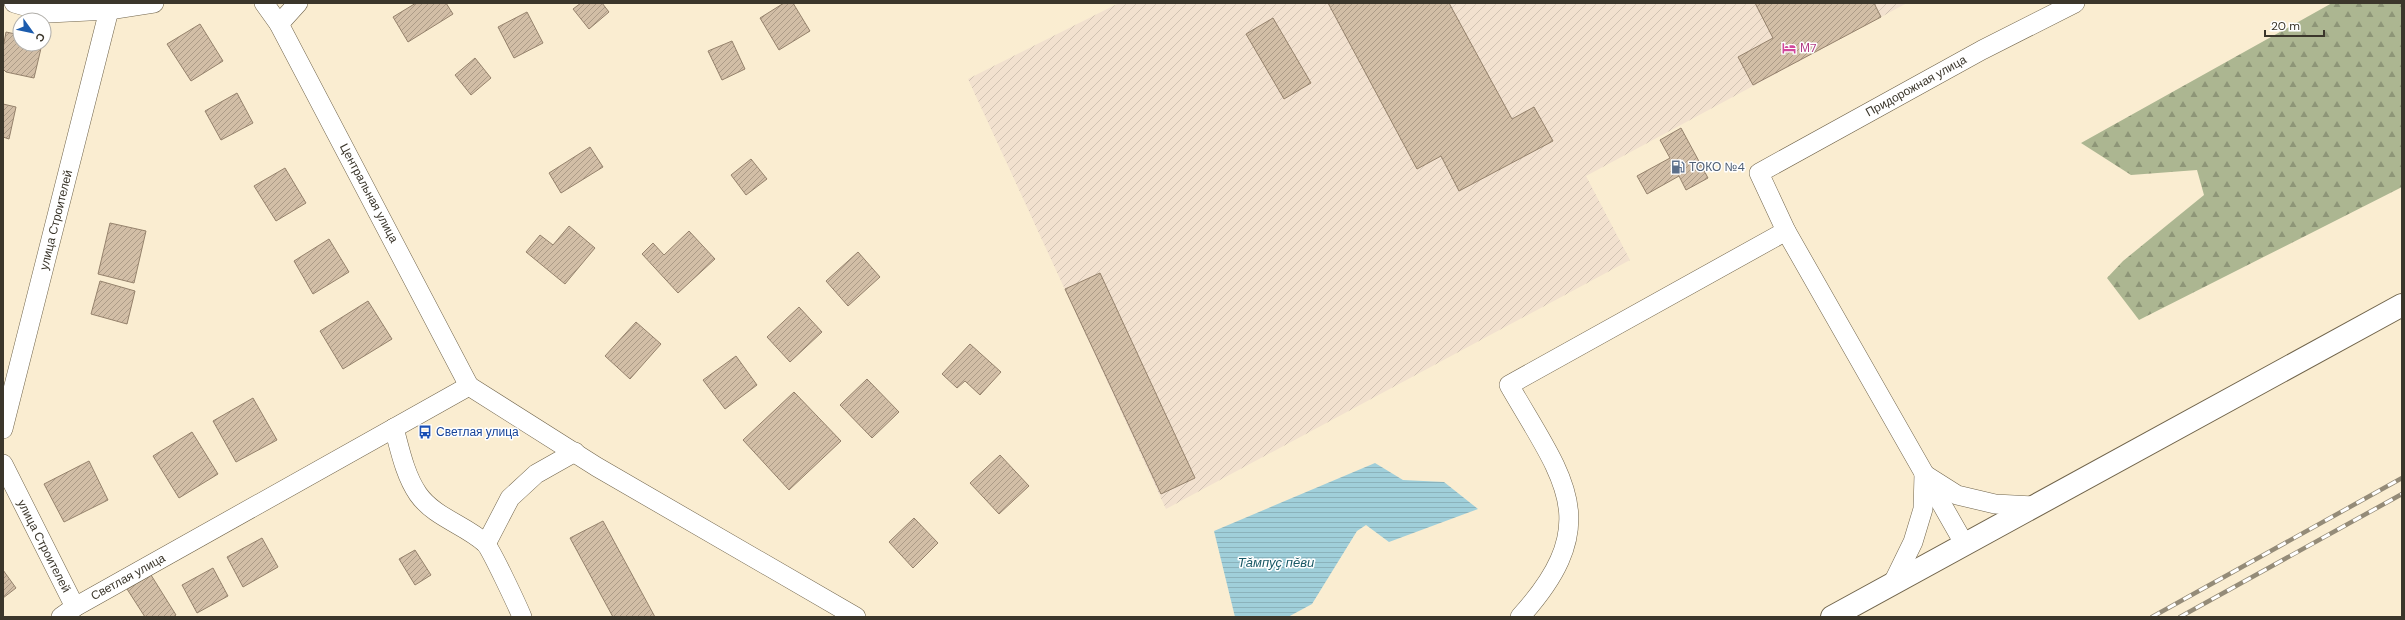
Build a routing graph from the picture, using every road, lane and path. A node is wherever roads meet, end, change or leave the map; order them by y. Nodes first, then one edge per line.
1 (14, 3) edge
2 (154, 3) edge
3 (264, 3) edge
4 (298, 3) edge
5 (2075, 3) edge
6 (109, 10) junction
7 (279, 24) junction
8 (1786, 231) junction
9 (2402, 306) edge
10 (469, 386) junction
11 (394, 428) junction
12 (3, 429) edge
13 (575, 452) junction
14 (3, 464) edge
15 (1924, 474) junction
16 (2035, 506) junction
17 (486, 544) junction
18 (1965, 545) junction
19 (1892, 585) junction
20 (68, 612) edge
21 (522, 617) edge
22 (856, 617) edge
23 (1520, 617) edge
24 (1832, 617) edge

1 - 6 street
2 - 6 street
3 - 7 street, Центральная улица
4 - 7 street
5 - 8 street, Придорожная улица
6 - 12 street, улица Строителей
7 - 10 street, Центральная улица
8 - 15 street
8 - 23 street
9 - 16 highway
10 - 11 street, Светлая улица
10 - 13 street
11 - 17 street
11 - 20 street, Светлая улица
13 - 17 street
13 - 22 street
14 - 20 street, улица Строителей
15 - 16 street
15 - 18 street
15 - 19 street
16 - 18 highway
17 - 21 street
18 - 19 highway
19 - 24 highway

